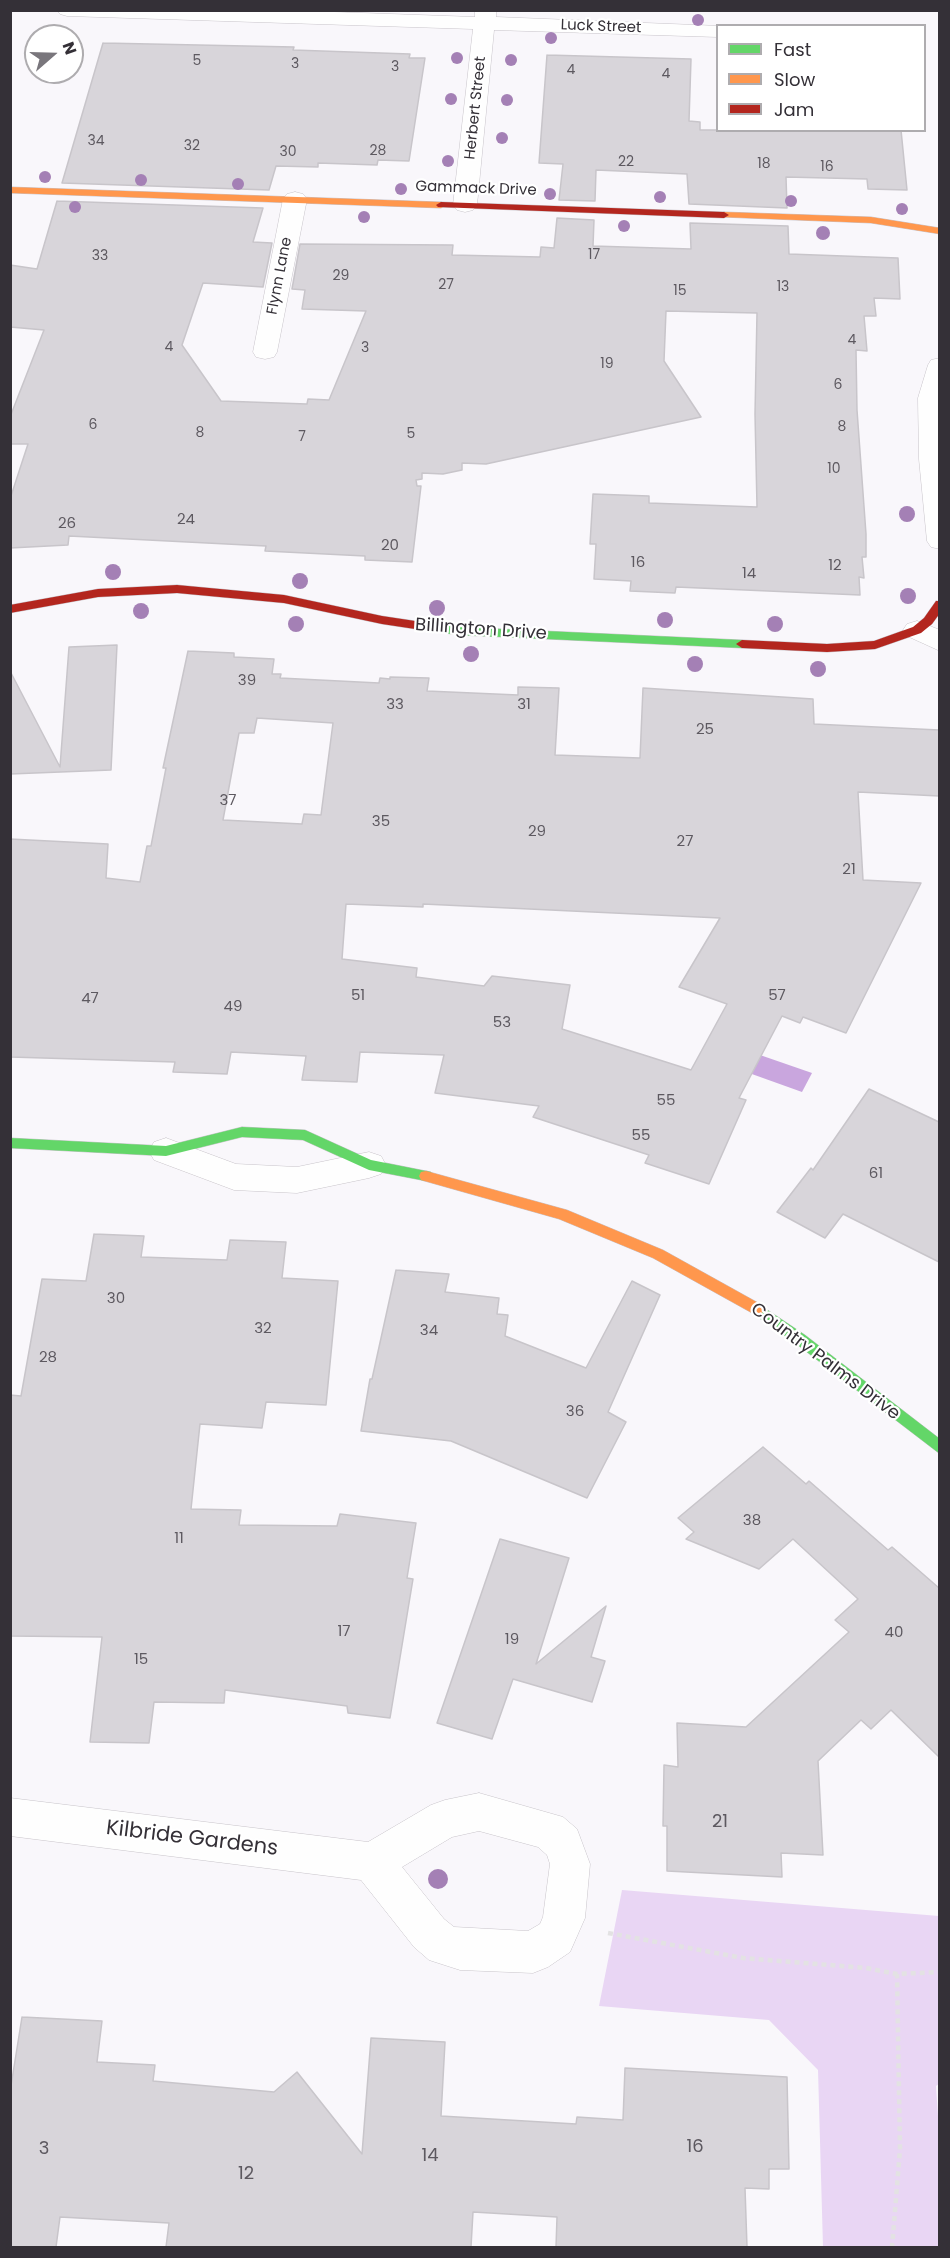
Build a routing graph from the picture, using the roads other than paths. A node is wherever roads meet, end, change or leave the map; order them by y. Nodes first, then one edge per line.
1 (67, 10) edge
2 (485, 17) edge
3 (716, 31) edge
4 (10, 190) edge
5 (295, 200) junction
6 (465, 206) junction
7 (939, 231) edge
8 (265, 352) dead end
9 (939, 365) edge
10 (939, 542) edge
11 (939, 604) edge
12 (10, 609) edge
13 (928, 636) edge
14 (10, 1143) edge
15 (166, 1151) junction
16 (369, 1165) junction
17 (939, 1448) edge
18 (10, 1817) edge
19 (372, 1862) junction

1 - 2 street, Luck Street
2 - 3 street, Luck Street
2 - 6 street, Herbert Street
4 - 5 street, Gammack Drive
5 - 6 street, Gammack Drive
5 - 8 street, Flynn Lane
6 - 7 street, Gammack Drive
9 - 10 street
11 - 13 street, Billington Drive
12 - 13 street, Billington Drive
14 - 15 street, Country Palms Drive
15 - 16 street, Country Palms Drive
15 - 16 street, Country Palms Drive
16 - 17 street, Country Palms Drive
18 - 19 street, Kilbride Gardens
19 - 19 street

